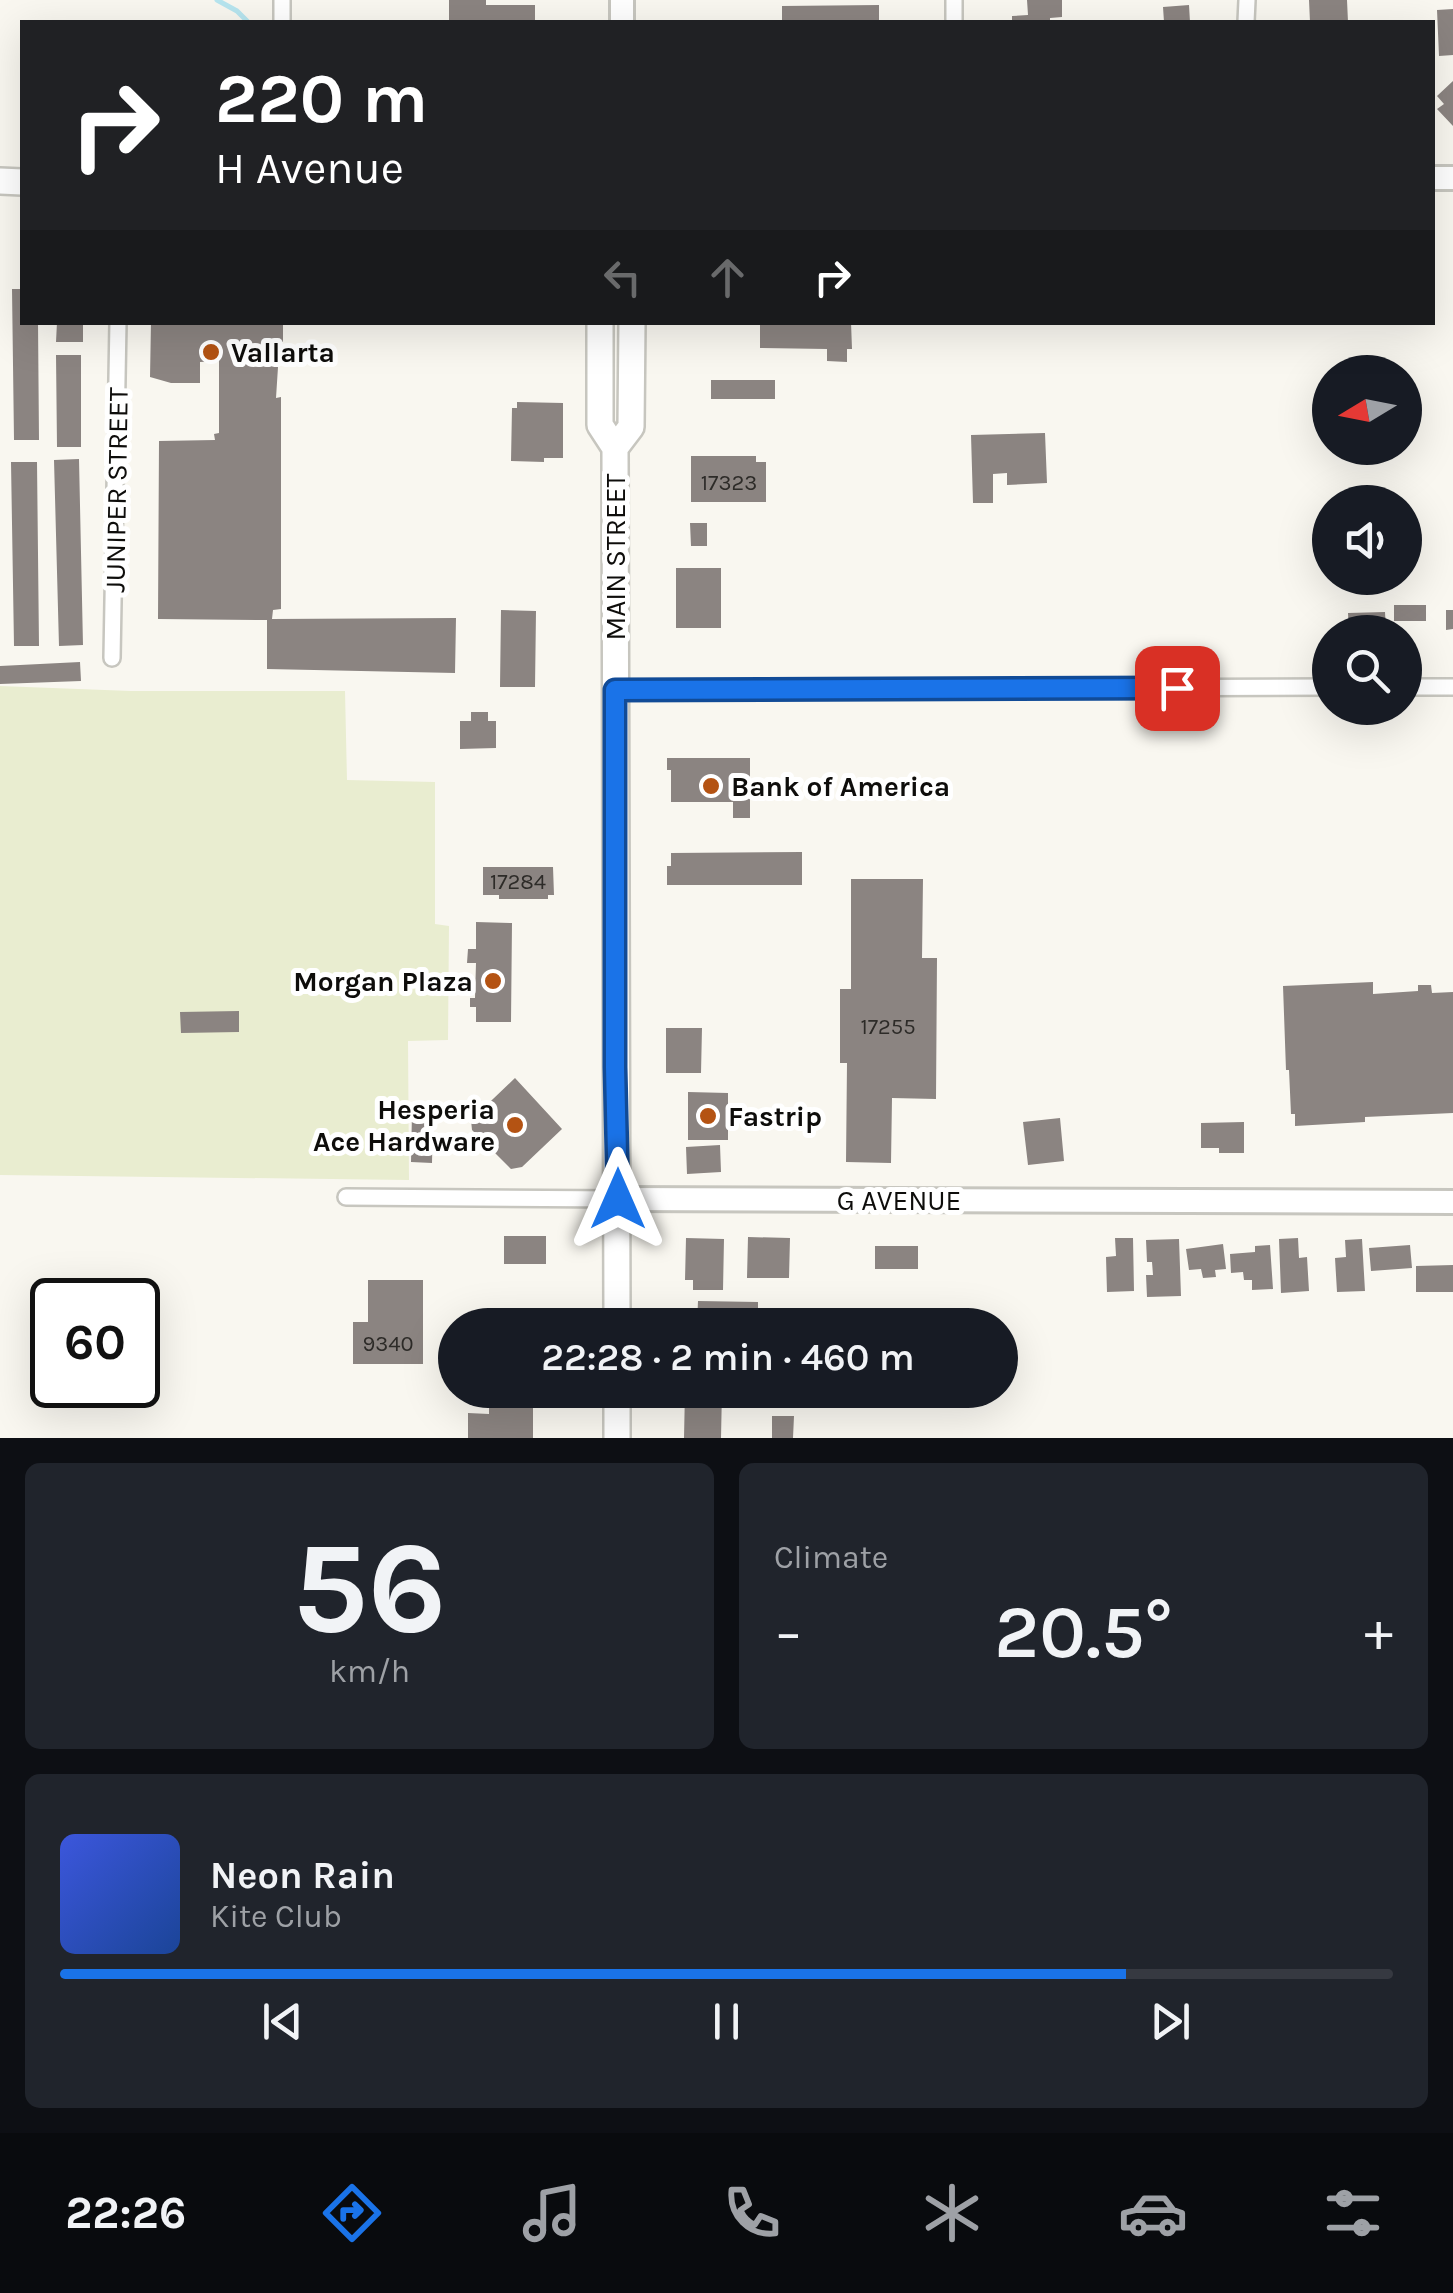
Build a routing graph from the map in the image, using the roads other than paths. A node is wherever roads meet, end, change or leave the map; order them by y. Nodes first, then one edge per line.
1 (118, 325) edge
2 (600, 325) edge
3 (632, 325) edge
4 (615, 448) junction
5 (112, 658) dead end
6 (1312, 687) edge
7 (1422, 687) edge
8 (1453, 687) edge
9 (615, 690) junction
10 (346, 1197) dead end
11 (618, 1199) junction
12 (1453, 1202) edge
13 (617, 1308) edge
14 (617, 1408) edge
15 (617, 1438) edge

1 - 5 street, JUNIPER STREET
2 - 4 main road, MAIN STREET
3 - 4 main road, MAIN STREET
4 - 9 main road, MAIN STREET
6 - 9 street
7 - 8 street
9 - 11 main road, MAIN STREET
10 - 11 street, G AVENUE
11 - 12 street, G AVENUE
11 - 13 main road, MAIN STREET
14 - 15 main road

